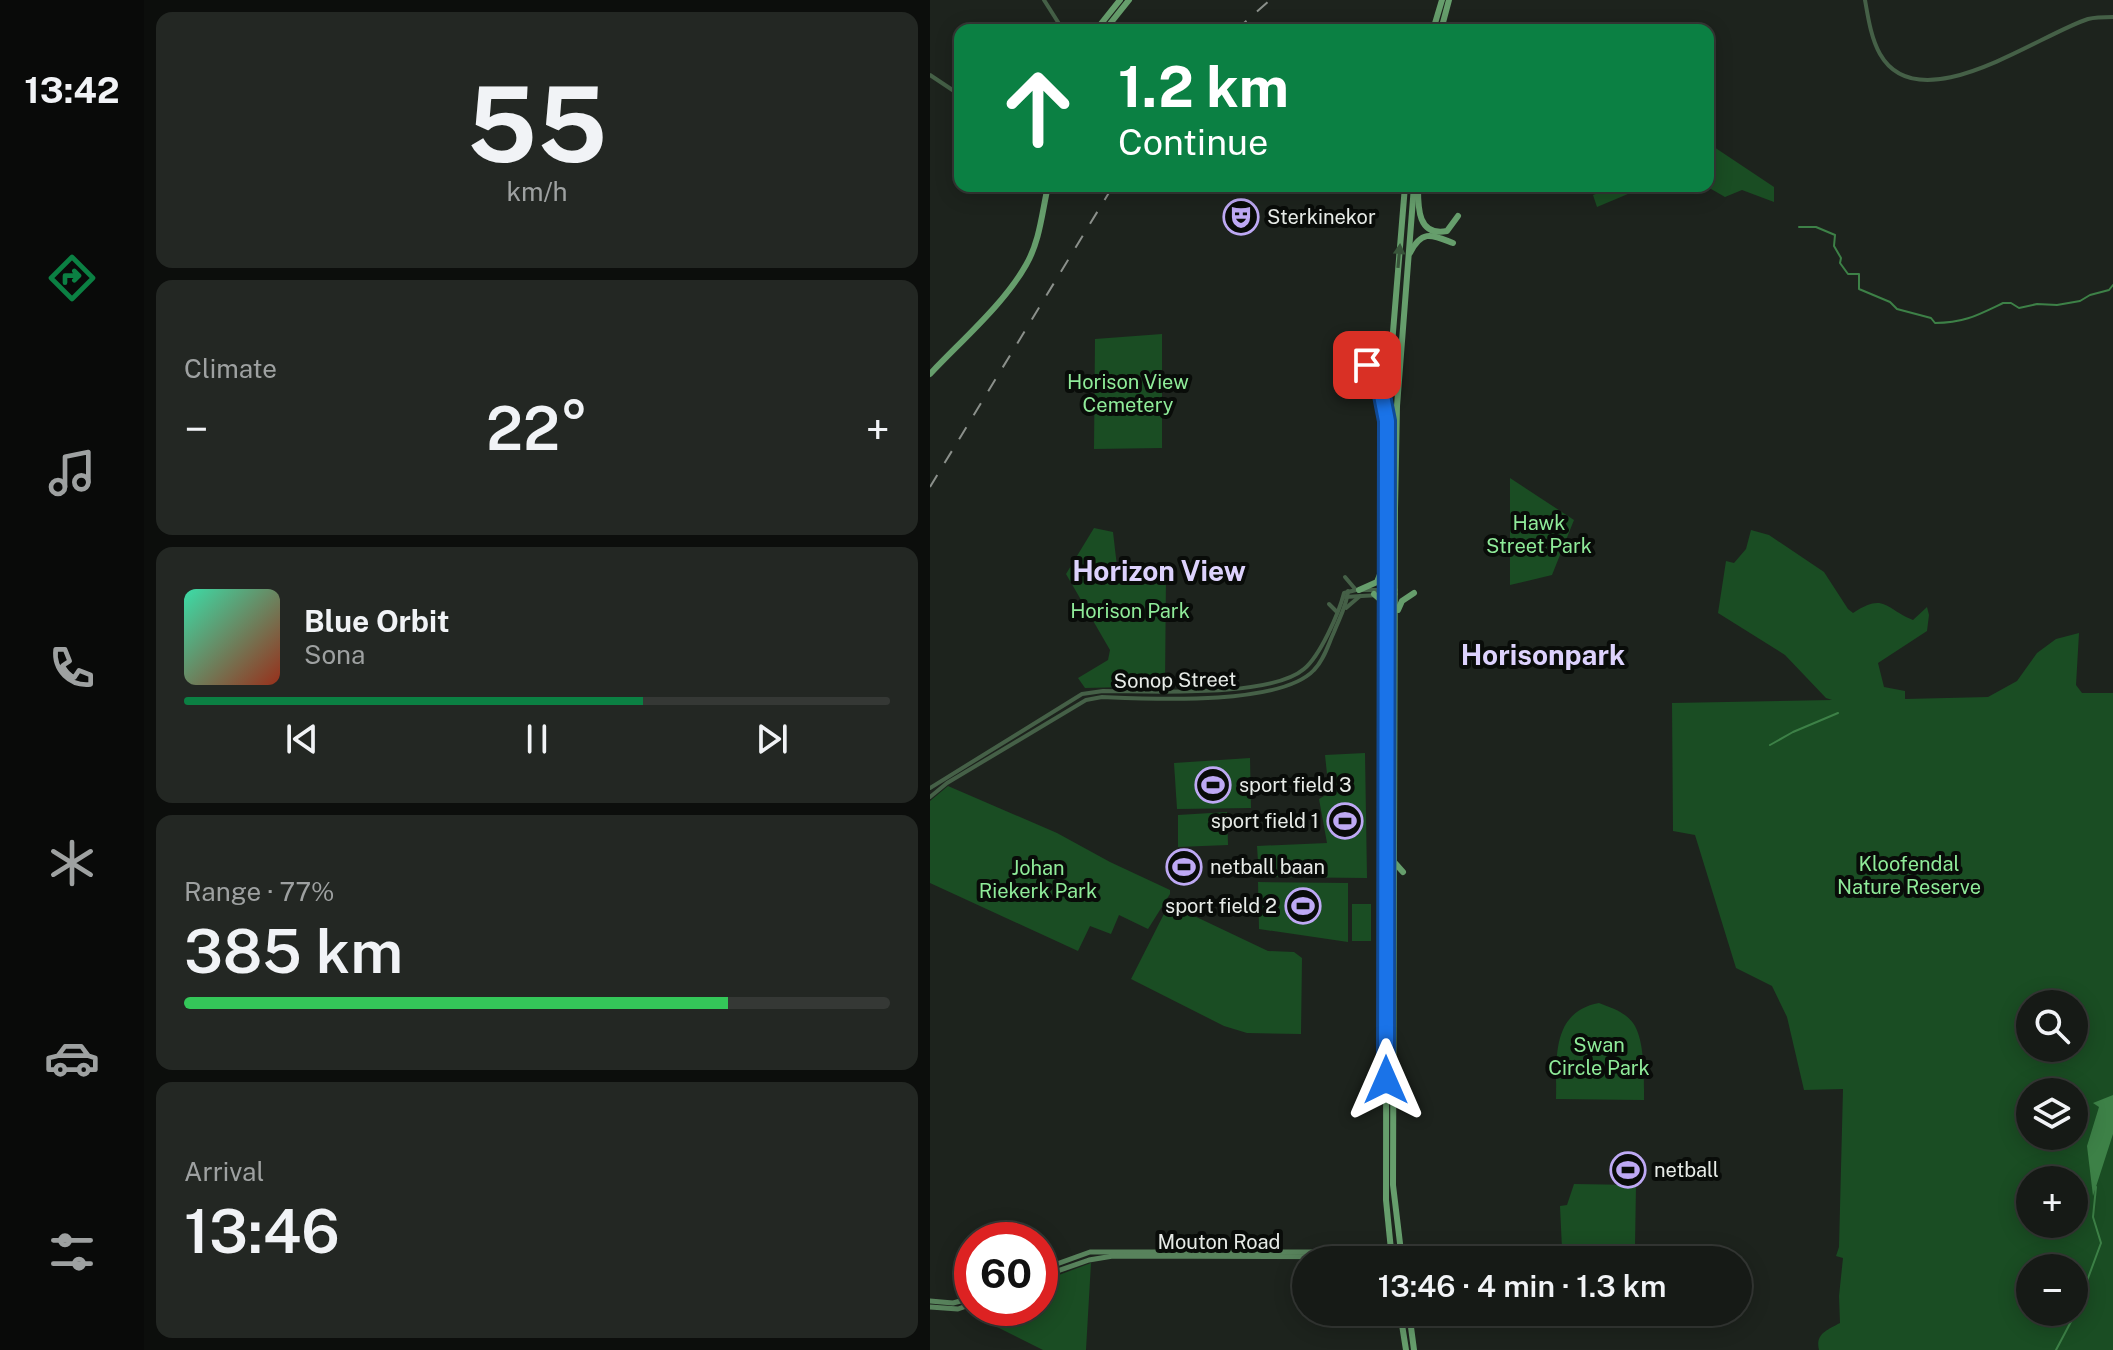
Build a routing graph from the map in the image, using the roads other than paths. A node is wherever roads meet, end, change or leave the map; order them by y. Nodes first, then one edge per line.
1 (1044, 0) edge
2 (1120, 0) edge
3 (1129, 0) edge
4 (1442, 0) edge
5 (1449, 0) edge
6 (1865, 0) edge
7 (2113, 17) edge
8 (1059, 24) edge
9 (1101, 24) edge
10 (1110, 24) edge
11 (1435, 24) edge
12 (1443, 24) edge
13 (930, 75) edge
14 (954, 91) edge
15 (1047, 192) edge
16 (1405, 192) edge
17 (1415, 192) edge
18 (1417, 192) edge
19 (1458, 216) dead end
20 (1421, 221) junction
21 (1408, 260) junction
22 (1367, 365) dead end
23 (930, 374) edge
24 (1387, 421) junction
25 (1387, 521) junction
26 (1345, 577) dead end
27 (1359, 592) junction
28 (1392, 592) junction
29 (1414, 593) dead end
30 (1374, 594) junction
31 (1346, 595) junction
32 (1329, 604) dead end
33 (1336, 611) junction
34 (1340, 617) junction
35 (1392, 627) junction
36 (1226, 689) junction
37 (1235, 689) junction
38 (1243, 689) junction
39 (1242, 696) junction
40 (1232, 697) junction
41 (930, 788) edge
42 (930, 797) edge
43 (1395, 863) junction
44 (1403, 872) dead end
45 (1391, 1246) edge
46 (1400, 1246) edge
47 (1292, 1255) edge
48 (1292, 1257) edge
49 (1058, 1264) edge
50 (1058, 1271) edge
51 (930, 1304) edge
52 (954, 1304) edge
53 (1402, 1326) edge
54 (1411, 1326) edge
55 (1406, 1350) edge
56 (1414, 1350) edge

1 - 8 street
2 - 9 main road
3 - 10 main road
4 - 11 main road
5 - 12 main road
6 - 7 street
13 - 14 street
15 - 23 main road
24 -> 16 main road
17 - 21 main road
18 - 20 main road
19 - 20 main road
20 - 21 main road
21 - 28 main road
22 - 24 main road
24 - 25 main road
25 - 27 main road
25 - 28 main road
26 - 27 street
27 - 28 street
27 - 30 street
27 - 31 street
27 - 34 street
28 - 30 street
28 - 35 main road
29 - 35 main road
30 - 35 main road
31 - 33 street, Sonop Street
31 - 34 street, Sonop Street
32 - 33 street
33 - 38 street, Sonop Street
34 - 39 street, Sonop Street
35 - 43 main road
35 - 45 main road
36 - 37 street, Sonop Street
36 - 38 street
36 - 41 street, Sonop Street
37 - 38 street, Sonop Street
37 - 39 street
37 - 40 street
39 - 40 street, Sonop Street
40 - 42 street, Sonop Street
43 - 44 main road
43 - 46 main road
47 - 49 main road, Mouton Road
48 - 50 main road, Mouton Road
51 - 52 main road
53 - 55 main road
54 - 56 main road

